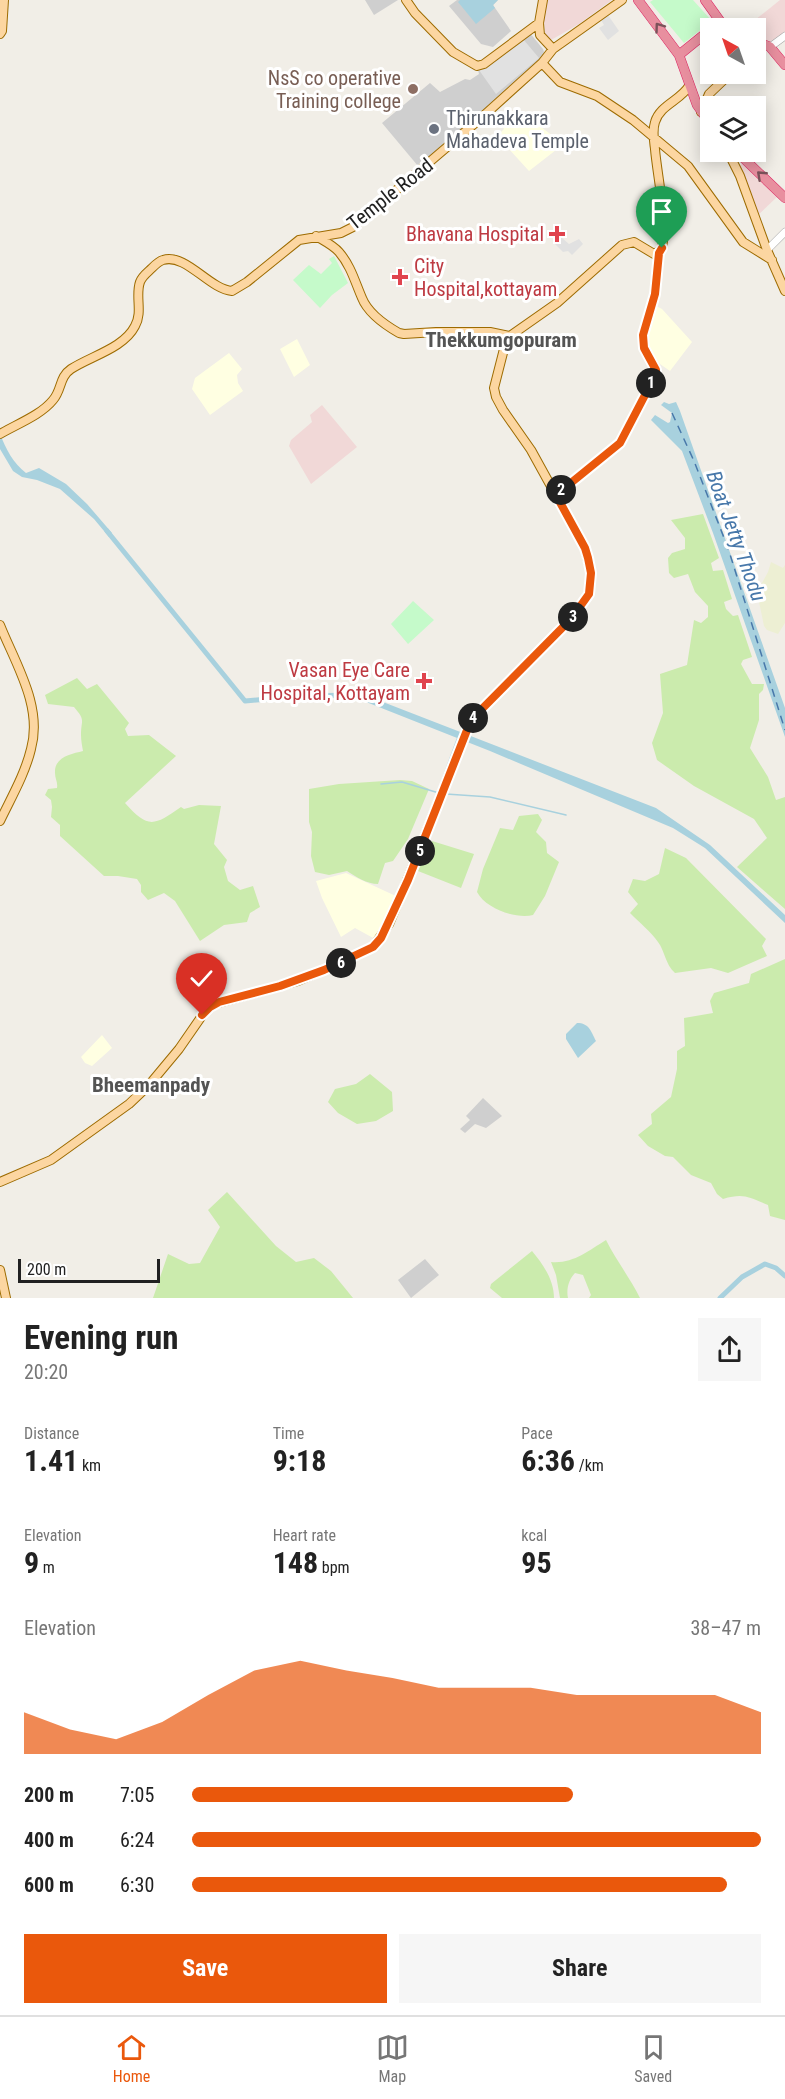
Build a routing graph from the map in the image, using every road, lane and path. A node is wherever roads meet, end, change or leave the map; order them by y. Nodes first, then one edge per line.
1 (4, 0) edge
2 (406, 0) edge
3 (543, 0) edge
4 (622, 0) edge
5 (638, 0) edge
6 (705, 0) edge
7 (718, 18) edge
8 (539, 22) junction
9 (0, 34) edge
10 (785, 36) edge
11 (700, 38) edge
12 (766, 42) edge
13 (766, 48) edge
14 (553, 49) junction
15 (679, 55) junction
16 (542, 63) junction
17 (785, 65) edge
18 (720, 84) edge
19 (689, 86) junction
20 (710, 94) joint
21 (681, 96) junction
22 (693, 96) junction
23 (700, 110) edge
24 (654, 138) junction
25 (733, 162) edge
26 (747, 162) edge
27 (785, 198) edge
28 (785, 232) edge
29 (316, 236) junction
30 (767, 250) junction
31 (659, 253) junction
32 (772, 260) junction
33 (785, 291) edge
34 (510, 336) junction
35 (0, 434) edge
36 (556, 495) junction
37 (0, 625) edge
38 (0, 822) edge
39 (0, 1182) edge
40 (0, 1270) edge
41 (6, 1298) edge

1 - 9 main road
2 - 8 main road
3 - 8 main road
4 - 14 main road, Temple Road
15 -> 5 highway
6 - 7 highway
8 - 14 main road
10 - 12 street
11 - 15 highway
13 - 17 highway
14 - 16 main road, Temple Road
15 - 19 highway
16 - 24 main road
16 - 29 main road, Temple Road
18 - 20 main road
19 - 21 main road
19 - 22 highway
20 - 22 main road
21 - 22 main road
21 - 24 main road
22 - 23 highway
24 - 31 main road
24 - 32 main road
25 - 30 main road
27 -> 26 highway
28 - 30 street
29 - 34 main road
29 - 35 main road, Temple Road
30 - 32 main road
31 - 34 main road
31 - 36 street
32 - 33 main road
34 - 36 main road
36 - 39 main road
37 - 38 main road
40 - 41 main road

